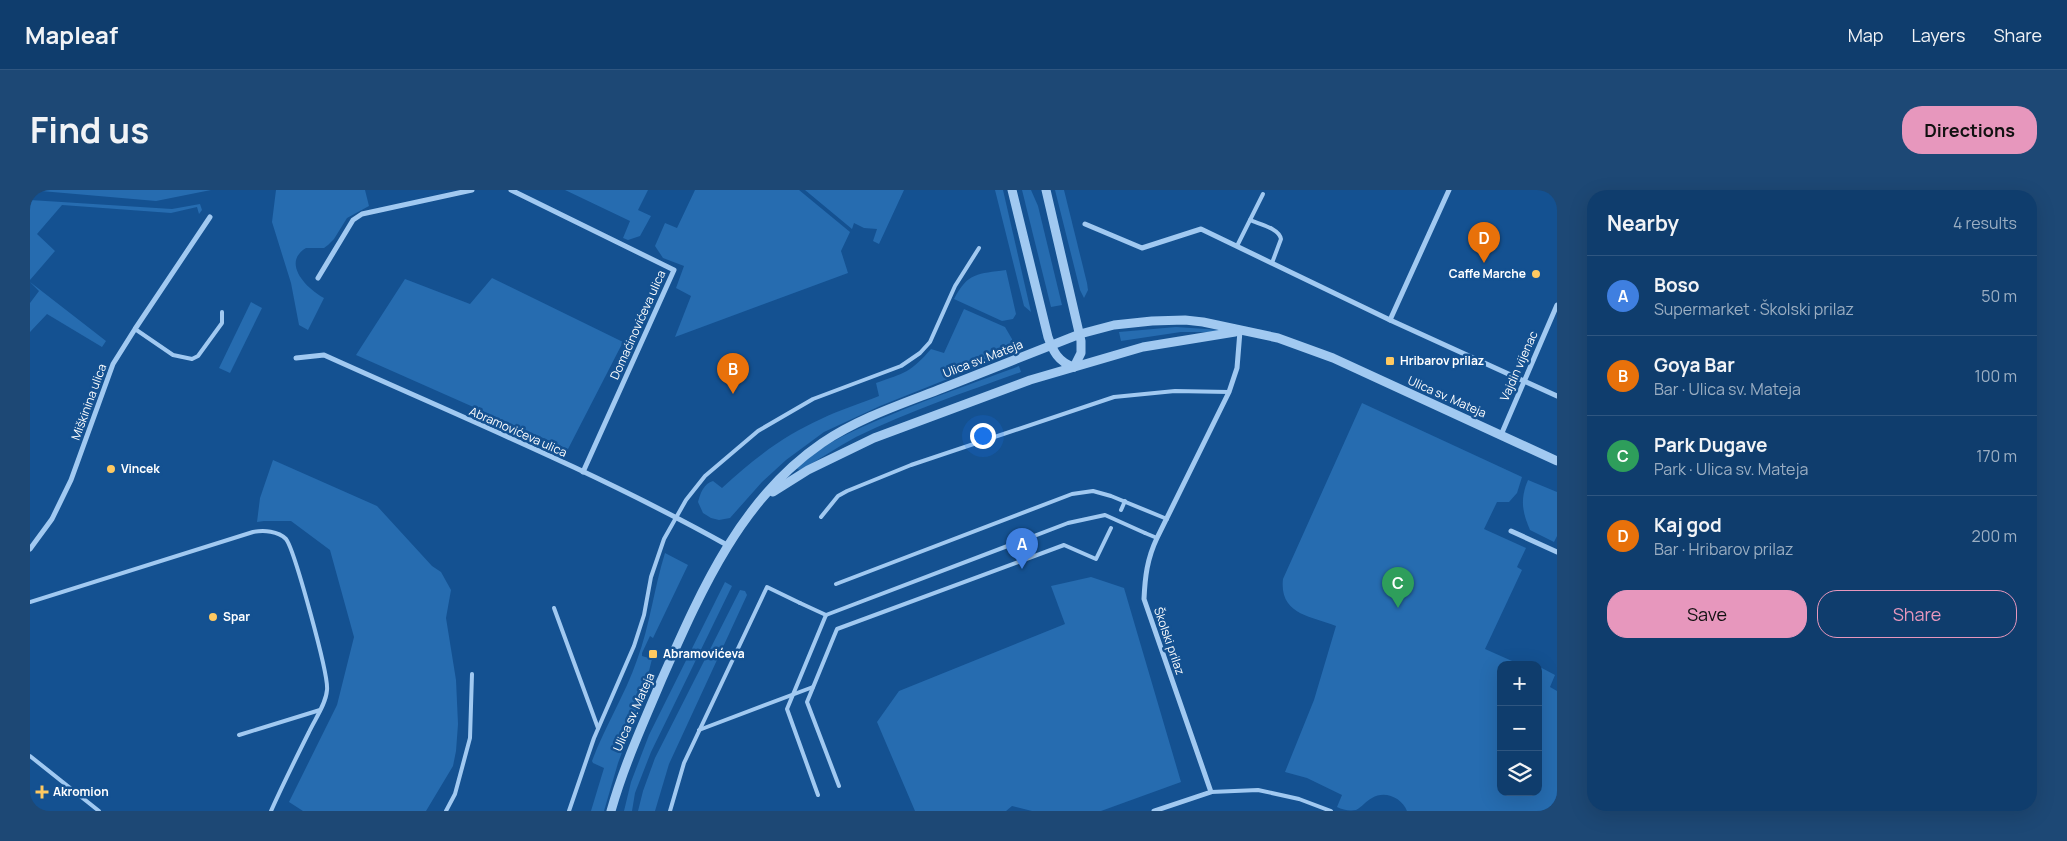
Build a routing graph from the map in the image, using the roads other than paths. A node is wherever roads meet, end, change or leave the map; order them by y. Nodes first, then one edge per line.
1 (472, 190) edge
2 (511, 190) edge
3 (1012, 190) edge
4 (1046, 190) edge
5 (1449, 190) edge
6 (1263, 194) dead end
7 (210, 217) dead end
8 (1250, 220) junction
9 (1085, 224) dead end
10 (1237, 246) junction
11 (979, 248) dead end
12 (1272, 263) junction
13 (318, 278) dead end
14 (1557, 305) edge
15 (222, 312) dead end
16 (1390, 320) junction
17 (135, 328) junction
18 (1240, 331) junction
19 (1080, 334) junction
20 (1051, 346) junction
21 (296, 358) dead end
22 (1074, 367) junction
23 (1524, 379) junction
24 (1230, 392) junction
25 (1557, 396) edge
26 (1501, 435) junction
27 (1557, 461) edge
28 (583, 472) junction
29 (763, 498) junction
30 (1125, 501) junction
31 (1121, 510) dead end
32 (675, 516) junction
33 (821, 517) dead end
34 (1167, 519) junction
35 (1111, 528) dead end
36 (1511, 532) dead end
37 (1157, 538) junction
38 (727, 545) junction
39 (30, 549) edge
40 (1557, 552) edge
41 (836, 584) dead end
42 (30, 602) edge
43 (554, 608) dead end
44 (826, 615) junction
45 (472, 674) dead end
46 (814, 686) junction
47 (320, 710) junction
48 (598, 728) junction
49 (699, 730) junction
50 (239, 735) dead end
51 (30, 756) edge
52 (839, 786) dead end
53 (1211, 792) junction
54 (818, 795) dead end
55 (99, 811) edge
56 (271, 811) edge
57 (446, 811) edge
58 (569, 811) edge
59 (611, 811) edge
60 (670, 811) edge
61 (1154, 811) edge
62 (1331, 811) edge

1 - 13 street
2 - 28 street, Domaćinovićeva ulica
3 - 20 street
4 - 19 street
5 - 16 street
6 - 8 lane
7 - 17 street, Miškinina ulica
8 - 10 lane
8 - 12 lane
9 - 10 street
10 - 12 street
11 - 32 lane
12 - 16 street
14 - 23 street, Vajdin vijenac
15 - 17 lane
16 - 23 street
17 - 39 street, Miškinina ulica
18 - 19 street, Ulica sv. Mateja
18 - 22 street, Ulica sv. Mateja
18 - 24 street, Školski prilaz
18 - 26 street, Ulica sv. Mateja
19 - 20 street, Ulica sv. Mateja
19 - 22 street
20 - 22 street
20 - 29 street, Ulica sv. Mateja
21 - 28 street, Abramovićeva ulica
22 - 29 street, Ulica sv. Mateja
23 - 25 street
23 - 26 street, Vajdin vijenac
24 - 33 lane
24 - 34 street, Školski prilaz
26 - 27 street, Ulica sv. Mateja
28 - 32 street, Abramovićeva ulica
29 - 38 street, Ulica sv. Mateja
30 - 31 lane
30 - 34 lane
30 - 41 lane
32 - 38 street, Abramovićeva ulica
32 - 48 lane
34 - 37 street, Školski prilaz
35 - 46 lane
36 - 40 street
37 - 44 lane, bridge
37 - 53 street, Školski prilaz
38 - 59 street, Ulica sv. Mateja
42 - 47 lane
43 - 48 lane
44 - 49 lane, bridge
44 - 54 lane, bridge
45 - 57 lane
46 - 49 lane
46 - 52 lane
47 - 50 lane
47 - 56 lane
48 - 58 lane
49 - 60 lane
51 - 55 lane
53 - 61 street
53 - 62 lane

